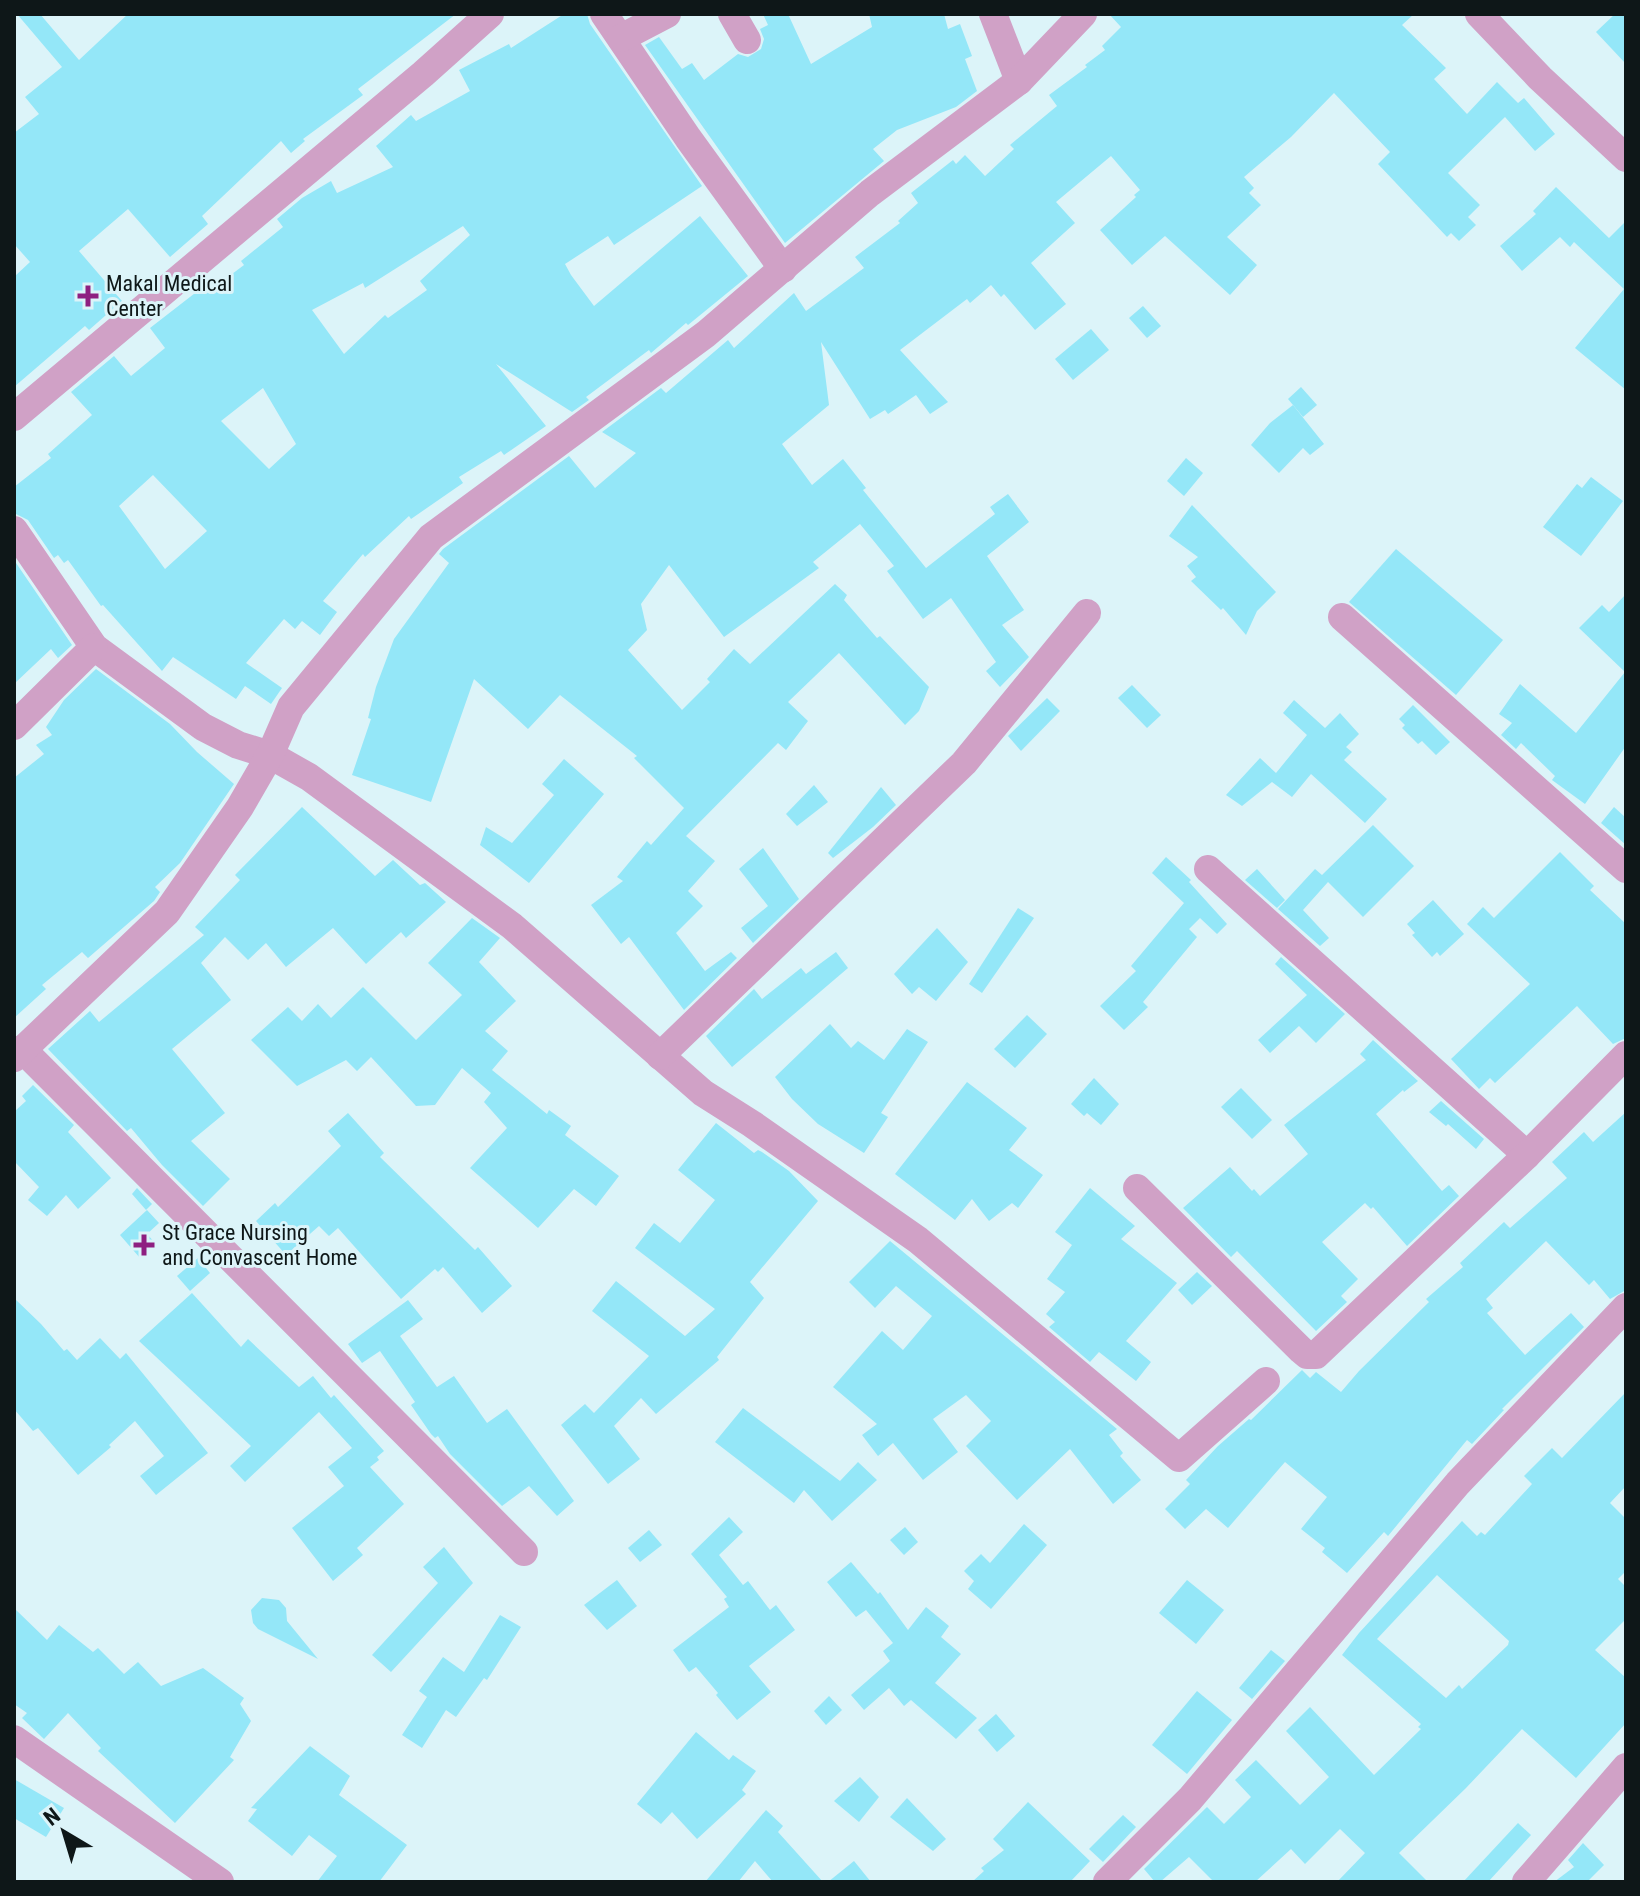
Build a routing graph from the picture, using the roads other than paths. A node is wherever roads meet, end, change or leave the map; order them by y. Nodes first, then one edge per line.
1 (490, 14) edge
2 (604, 14) edge
3 (667, 14) edge
4 (732, 14) edge
5 (993, 14) edge
6 (1083, 14) edge
7 (1479, 14) edge
8 (621, 38) junction
9 (747, 40) dead end
10 (1019, 81) junction
11 (1626, 158) edge
12 (783, 269) junction
13 (14, 417) edge
14 (14, 530) edge
15 (1087, 613) dead end
16 (1342, 617) dead end
17 (94, 647) junction
18 (14, 726) edge
19 (270, 755) junction
20 (1208, 869) dead end
21 (1626, 869) edge
22 (18, 1054) edge
23 (1626, 1055) edge
24 (660, 1056) junction
25 (1527, 1155) junction
26 (1137, 1188) dead end
27 (1626, 1307) edge
28 (1266, 1381) dead end
29 (524, 1552) dead end
30 (14, 1739) edge
31 (1626, 1767) edge
32 (220, 1882) edge
33 (1107, 1882) edge
34 (1526, 1882) edge

1 - 13 street
2 - 8 street
3 - 8 street
4 - 9 street
5 - 10 street
6 - 10 street
7 - 11 street
8 - 12 street
10 - 12 street
12 - 19 street
14 - 17 street
15 - 24 street
16 - 21 street
17 - 18 street
17 - 19 street
19 - 22 street
19 - 24 street
20 - 25 street
22 - 29 street
23 - 25 street
24 - 28 street
25 - 26 street
27 - 33 street
30 - 32 street
31 - 34 street

